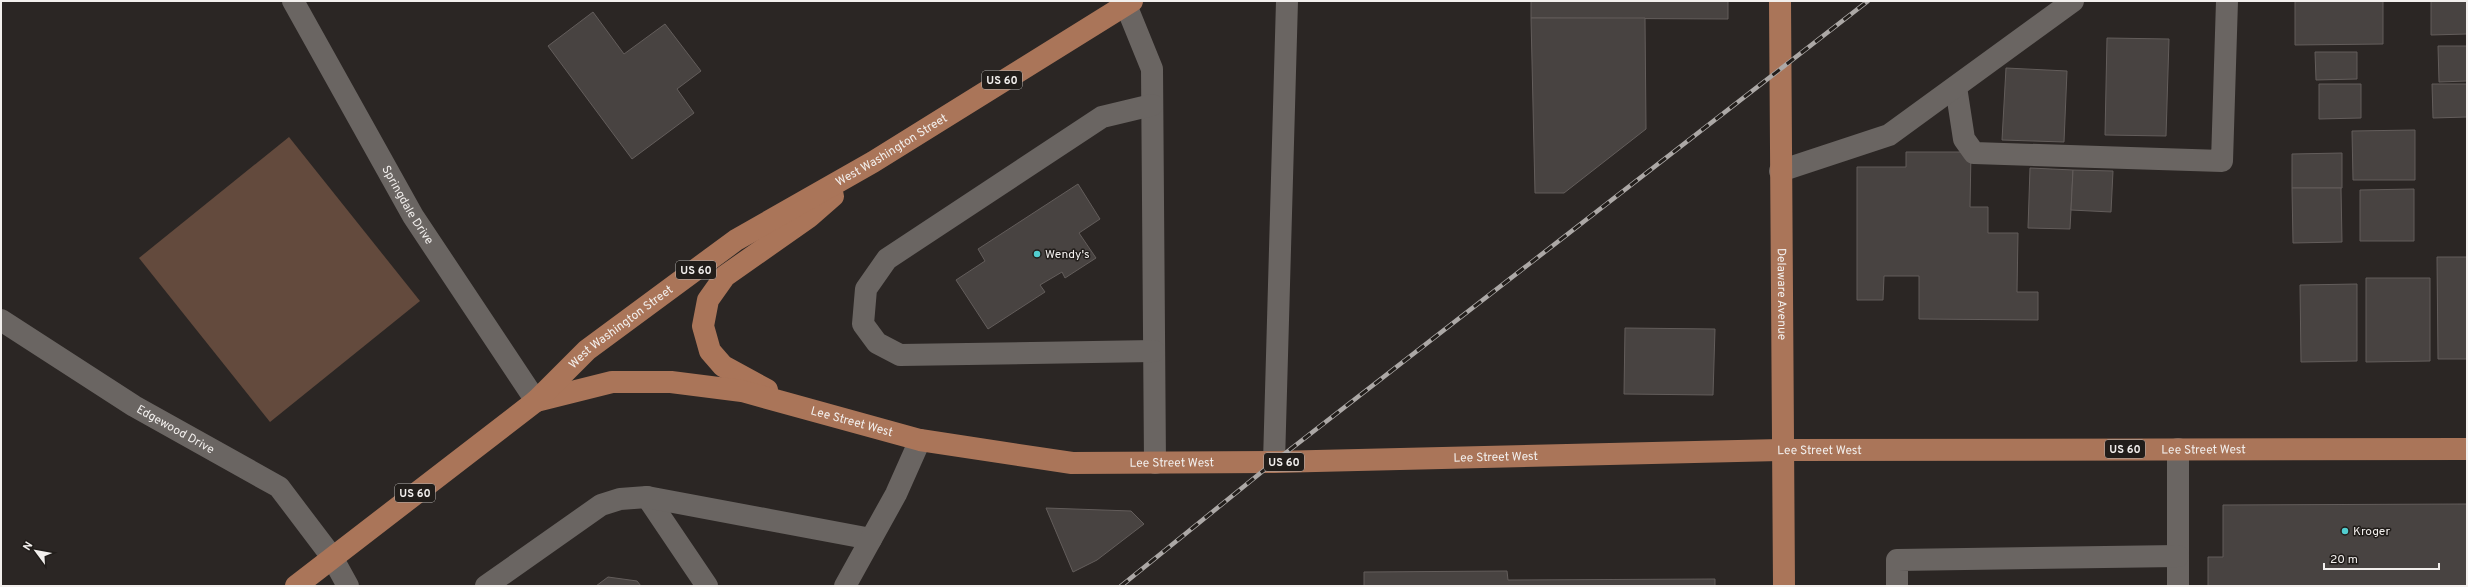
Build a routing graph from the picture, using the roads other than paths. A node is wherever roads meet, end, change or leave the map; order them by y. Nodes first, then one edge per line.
1 (292, 1) edge
2 (1287, 1) edge
3 (1780, 1) edge
4 (2073, 1) edge
5 (2227, 1) edge
6 (1129, 3) edge
7 (1956, 88) junction
8 (1152, 105) junction
9 (873, 162) junction
10 (1780, 171) junction
11 (1, 320) edge
12 (1154, 351) junction
13 (536, 401) junction
14 (791, 404) junction
15 (920, 440) junction
16 (2178, 449) junction
17 (2467, 449) edge
18 (1783, 450) junction
19 (1274, 462) junction
20 (1155, 463) junction
21 (647, 497) junction
22 (871, 539) junction
23 (2178, 556) junction
24 (332, 557) junction
25 (296, 586) edge
26 (348, 586) edge
27 (486, 586) edge
28 (707, 586) edge
29 (845, 586) edge
30 (1784, 586) edge
31 (1897, 586) edge
32 (2178, 586) edge

1 - 13 street, Springdale Drive
2 - 19 street
3 - 10 main road, Delaware Avenue
4 - 7 street
5 - 7 street
6 - 8 street
6 - 9 main road, West Washington Street / US 60
7 - 10 street
8 - 12 street
8 - 12 street
9 - 13 main road, West Washington Street / US 60
9 - 14 main road
10 - 18 main road, Delaware Avenue
11 - 24 street, Edgewood Drive
12 - 20 street
13 - 14 main road, Lee Street West / US 60
13 - 24 main road, West Washington Street / US 60
14 - 15 main road, Lee Street West / US 60
15 - 20 main road, Lee Street West / US 60
15 - 22 street
16 - 17 main road, Lee Street West / US 60
16 - 18 main road, Lee Street West / US 60
16 - 23 street
18 - 19 main road, Lee Street West / US 60
18 - 30 main road, Delaware Avenue
19 - 20 main road, Lee Street West / US 60
21 - 22 street
21 - 27 street
21 - 28 street
22 - 29 street
23 - 31 street
23 - 32 street
24 - 25 main road, West Washington Street / US 60
24 - 26 street, Edgewood Drive

